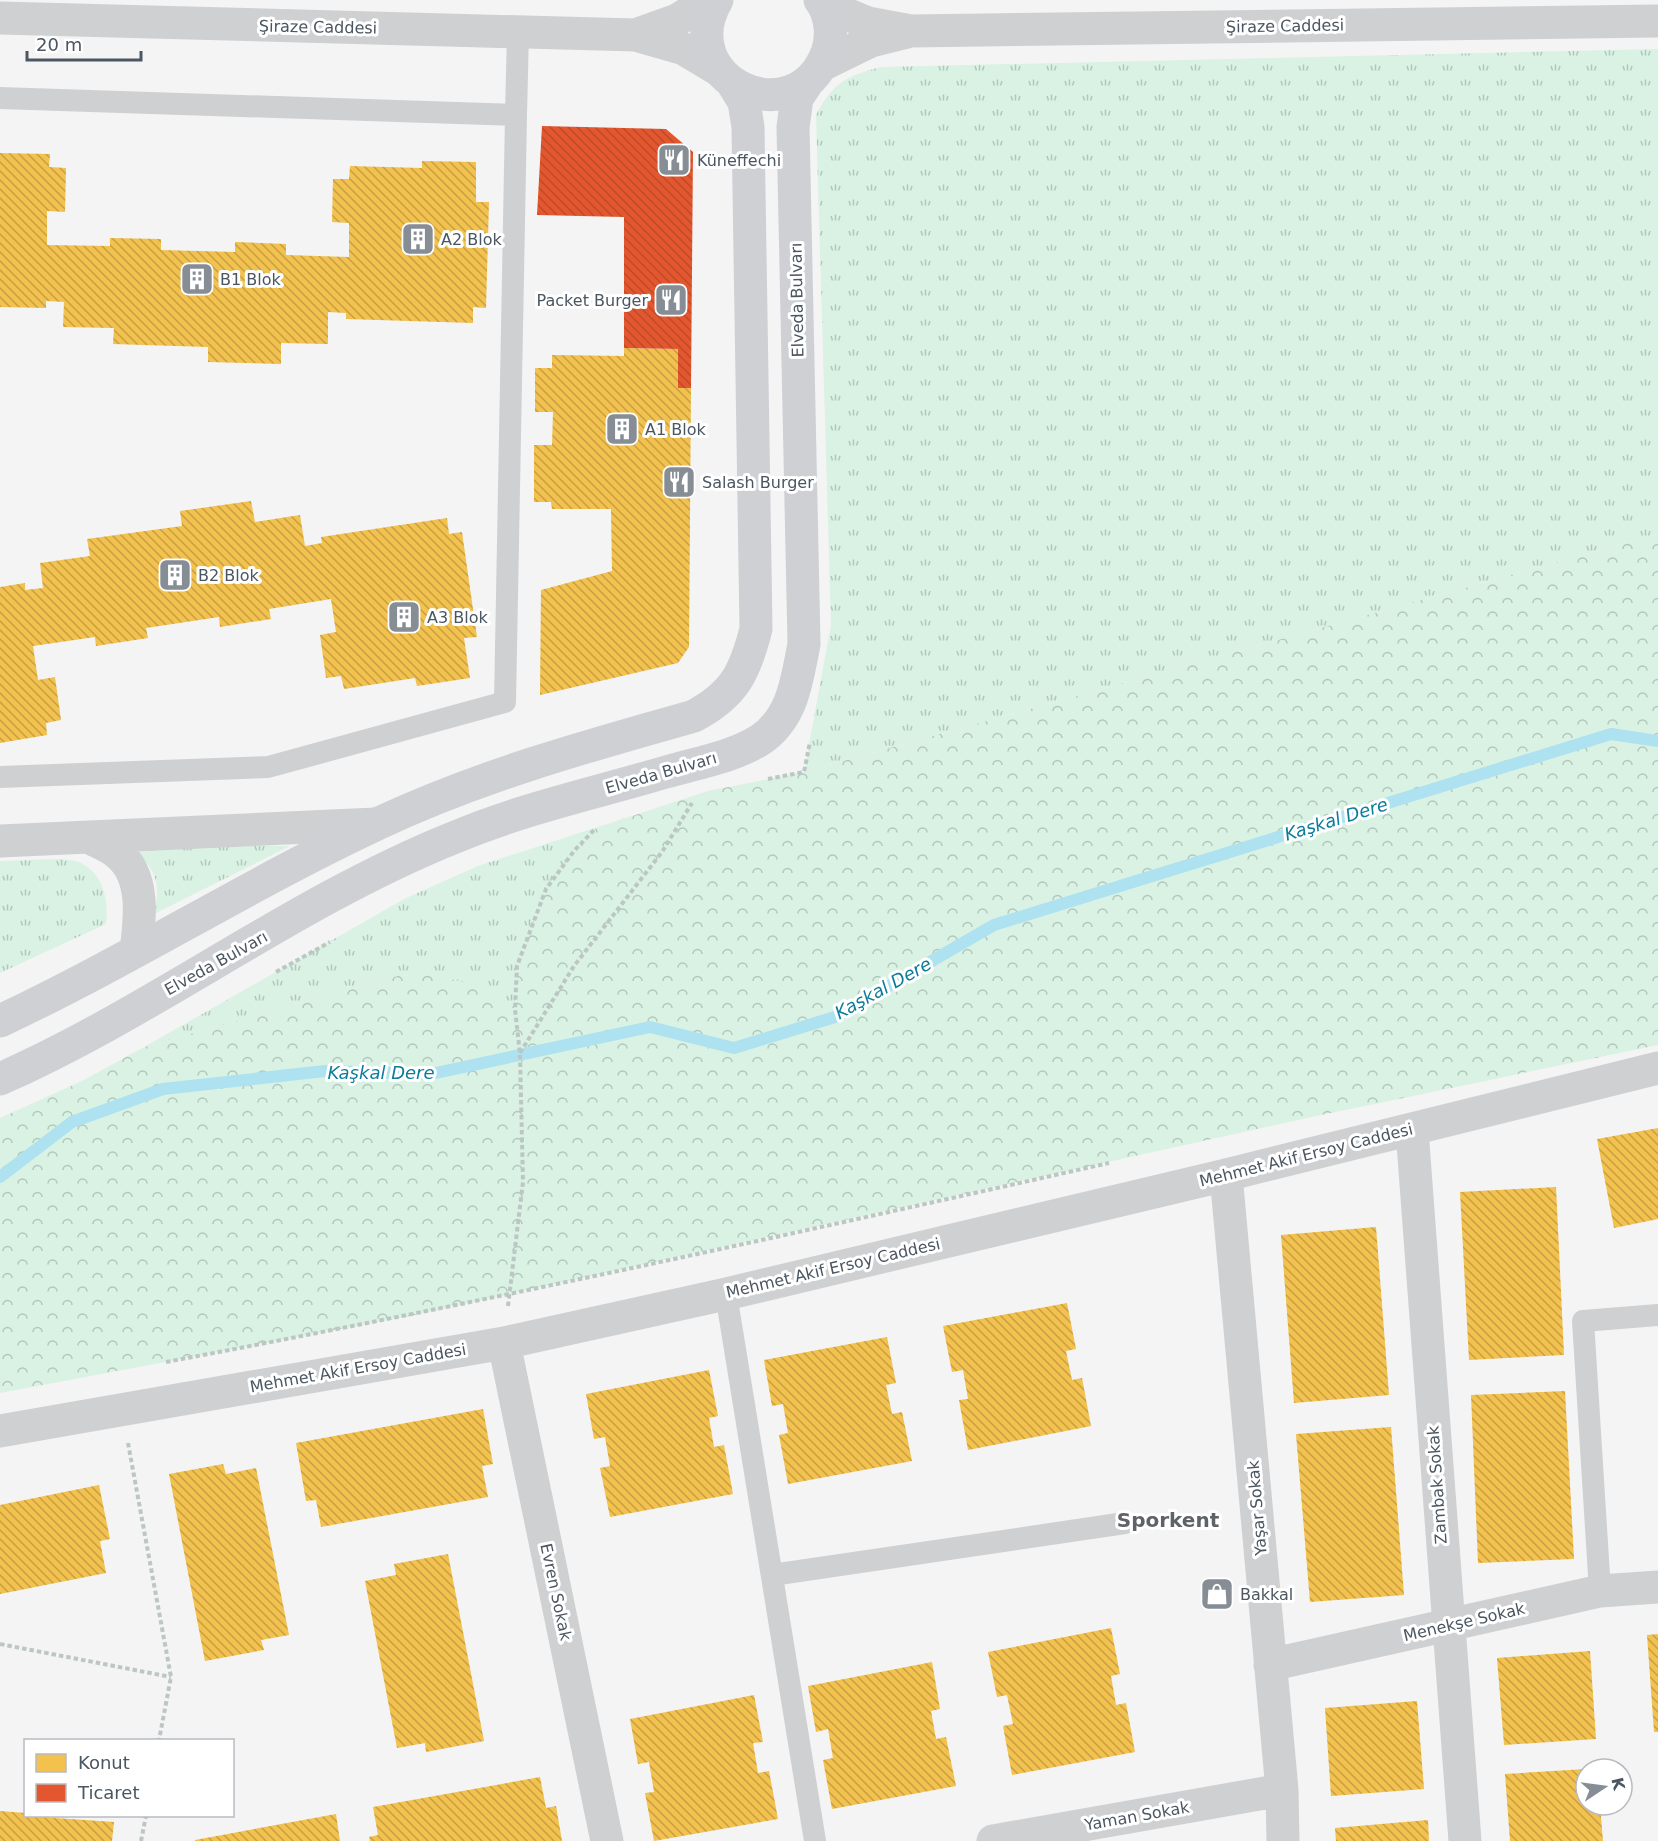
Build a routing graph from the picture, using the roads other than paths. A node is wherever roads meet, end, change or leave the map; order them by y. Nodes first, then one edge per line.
1 (710, 0) edge
2 (717, 0) edge
3 (822, 3) edge
4 (0, 18) edge
5 (1658, 21) edge
6 (911, 31) junction
7 (518, 32) junction
8 (635, 34) junction
9 (816, 73) junction
10 (726, 77) junction
11 (0, 98) edge
12 (516, 115) junction
13 (0, 777) edge
14 (376, 824) junction
15 (92, 839) junction
16 (0, 841) edge
17 (136, 951) junction
18 (0, 1021) edge
19 (1658, 1068) edge
20 (0, 1079) edge
21 (1412, 1130) junction
22 (1226, 1175) junction
23 (726, 1294) junction
24 (1658, 1315) edge
25 (504, 1343) junction
26 (0, 1431) edge
27 (1125, 1523) dead end
28 (772, 1575) junction
29 (1658, 1587) edge
30 (1600, 1591) junction
31 (1448, 1626) junction
32 (1270, 1665) junction
33 (1282, 1790) junction
34 (607, 1841) edge
35 (815, 1841) edge
36 (993, 1841) edge
37 (1283, 1841) edge
38 (1465, 1841) edge

1 - 8 street
2 - 10 main road
3 - 6 street, Şiraze Caddesi
3 - 9 main road
4 - 7 street, Şiraze Caddesi
5 - 6 street, Şiraze Caddesi
6 - 9 street, Şiraze Caddesi
7 - 8 street, Şiraze Caddesi
7 - 12 lane
8 - 10 street
9 - 10 main road
9 - 20 main road, Elveda Bulvarı
10 - 14 main road
11 - 12 lane
12 - 13 lane
14 - 15 street
14 - 17 main road
15 - 16 street
15 - 17 street
17 - 18 main road
19 - 21 street, Mehmet Akif Ersoy Caddesi
21 - 22 street, Mehmet Akif Ersoy Caddesi
21 - 31 street, Zambak Sokak
22 - 23 street, Mehmet Akif Ersoy Caddesi
22 - 32 street, Yaşar Sokak
23 - 25 street, Mehmet Akif Ersoy Caddesi
23 - 28 lane
24 - 30 lane
25 - 26 street, Mehmet Akif Ersoy Caddesi
25 - 34 street, Evren Sokak
27 - 28 lane
28 - 35 lane
29 - 30 street, Menekşe Sokak
30 - 31 street, Menekşe Sokak
31 - 32 street, Menekşe Sokak
31 - 38 street, Zambak Sokak
32 - 33 street, Yaşar Sokak
33 - 36 street, Yaman Sokak
33 - 37 street, Yaşar Sokak

